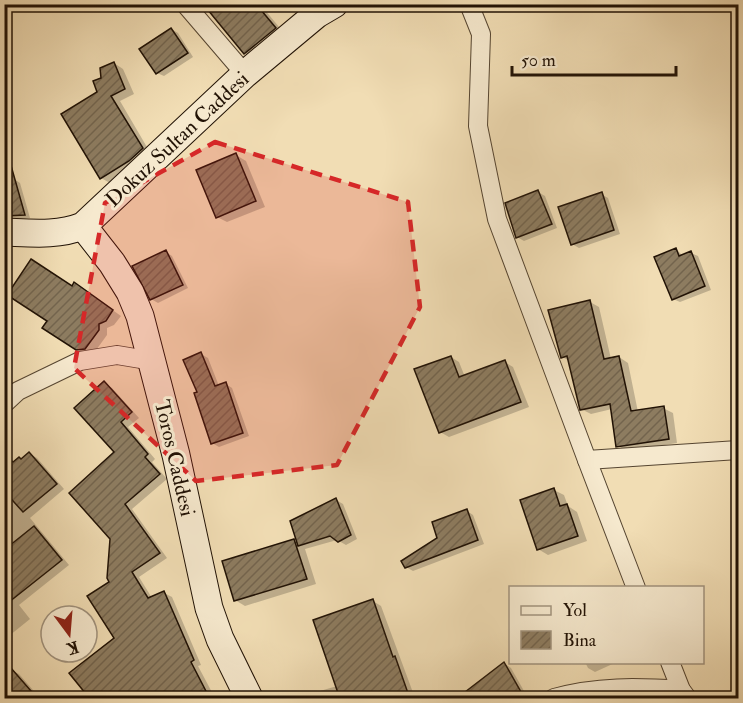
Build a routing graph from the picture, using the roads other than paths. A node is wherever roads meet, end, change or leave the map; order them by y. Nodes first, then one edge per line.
1 (184, 4) edge
2 (334, 4) edge
3 (469, 4) edge
4 (245, 74) junction
5 (83, 226) junction
6 (4, 232) edge
7 (153, 361) junction
8 (4, 404) edge
9 (738, 450) edge
10 (586, 460) junction
11 (635, 586) edge
12 (670, 664) edge
13 (684, 694) edge
14 (253, 698) edge
15 (554, 699) edge

1 - 4 street
2 - 4 street, Dokuz Sultan Caddesi
3 - 10 street
4 - 5 street, Dokuz Sultan Caddesi
5 - 6 street, Dokuz Sultan Caddesi
5 - 7 street, Toros Caddesi
7 - 8 street
7 - 14 street, Toros Caddesi
9 - 10 street
10 - 11 street
12 - 13 street
13 - 15 street

